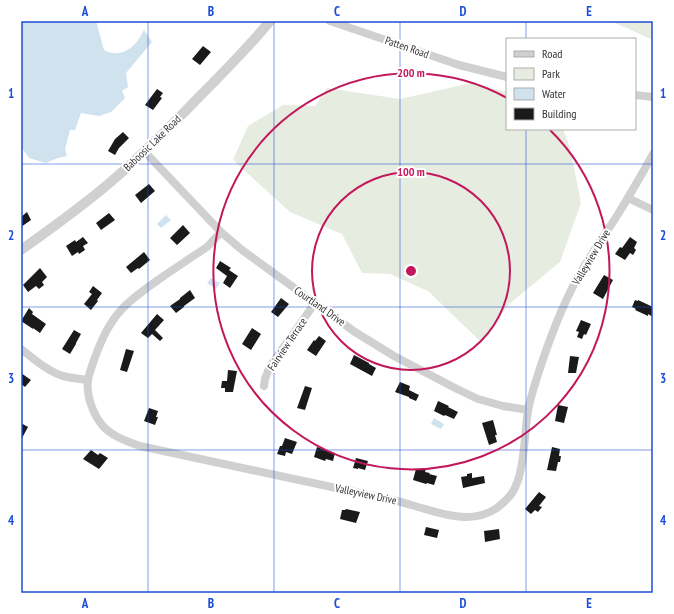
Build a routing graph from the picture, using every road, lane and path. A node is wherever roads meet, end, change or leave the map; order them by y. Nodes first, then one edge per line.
1 (270, 21) edge
2 (330, 21) edge
3 (506, 77) edge
4 (636, 95) edge
5 (653, 97) edge
6 (144, 151) junction
7 (653, 154) edge
8 (628, 198) junction
9 (653, 210) edge
10 (221, 232) junction
11 (21, 250) edge
12 (315, 304) junction
13 (21, 349) edge
14 (88, 380) junction
15 (264, 386) dead end
16 (528, 410) junction

1 - 6 street, Baboosic Lake Road
2 - 3 street, Patten Road
4 - 5 street
6 - 10 street, Courtland Drive
6 - 11 street, Baboosic Lake Road
7 - 8 street, Valleyview Drive
8 - 9 street
8 - 16 street, Valleyview Drive
10 - 12 street, Courtland Drive
10 - 14 street, Valleyview Drive
12 - 15 street, Fairview Terrace
12 - 16 street, Courtland Drive
13 - 14 street
14 - 16 street, Valleyview Drive

